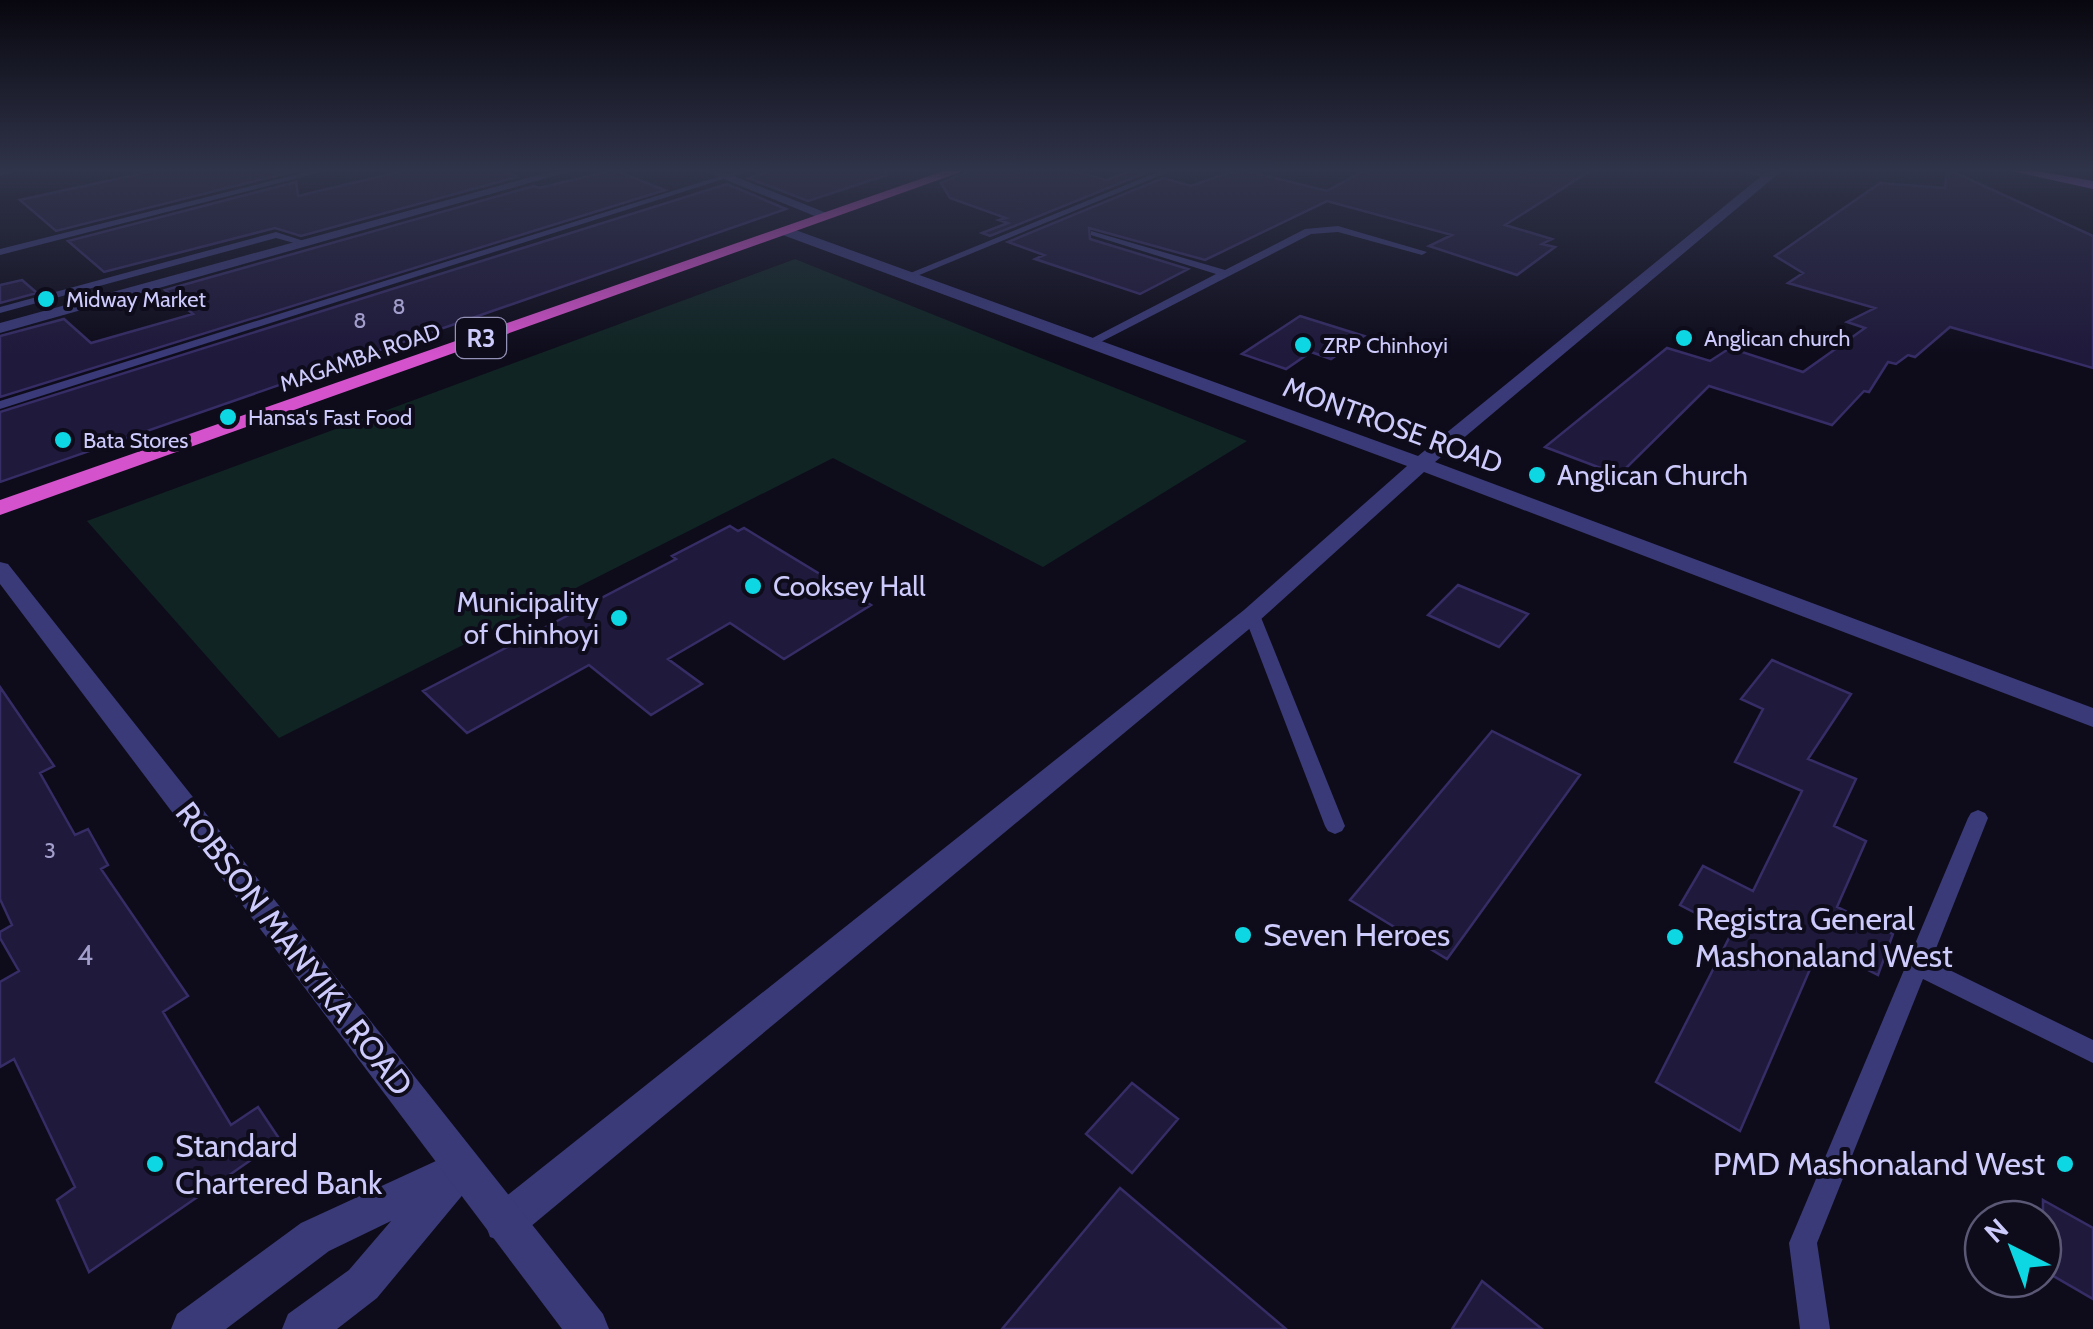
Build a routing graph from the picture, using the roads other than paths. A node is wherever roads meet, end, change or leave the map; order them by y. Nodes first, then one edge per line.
1 (83, 231) edge
2 (348, 231) edge
3 (553, 231) edge
4 (782, 231) edge
5 (788, 231) edge
6 (1019, 231) edge
7 (1306, 231) edge
8 (1345, 231) edge
9 (1703, 231) edge
10 (1095, 233) dead end
11 (304, 243) junction
12 (0, 252) edge
13 (1422, 252) dead end
14 (1228, 274) junction
15 (908, 276) junction
16 (0, 310) edge
17 (0, 328) edge
18 (1087, 344) junction
19 (0, 406) edge
20 (1422, 464) junction
21 (0, 508) edge
22 (0, 570) edge
23 (1252, 615) junction
24 (2093, 718) edge
25 (1978, 818) dead end
26 (1335, 826) dead end
27 (1919, 966) junction
28 (2093, 1052) edge
29 (462, 1167) junction
30 (504, 1223) junction
31 (192, 1329) edge
32 (303, 1329) edge
33 (588, 1329) edge
34 (1815, 1329) edge

1 - 12 lane
2 - 11 street
3 - 19 lane
4 - 21 highway, MAGAMBA ROAD / R3
5 - 15 street, MONTROSE ROAD
6 - 15 lane
7 - 14 lane
8 - 13 lane
9 - 20 street
10 - 14 lane
11 - 16 lane
11 - 17 street
14 - 18 lane
15 - 18 street, MONTROSE ROAD
18 - 20 street, MONTROSE ROAD
20 - 23 street
20 - 24 street, MONTROSE ROAD
22 - 29 street, ROBSON MANYIKA ROAD
23 - 26 lane
23 - 30 street
25 - 27 lane
27 - 28 lane
27 - 34 lane
29 - 30 street, ROBSON MANYIKA ROAD
29 - 31 street
29 - 32 street
30 - 33 street, ROBSON MANYIKA ROAD

